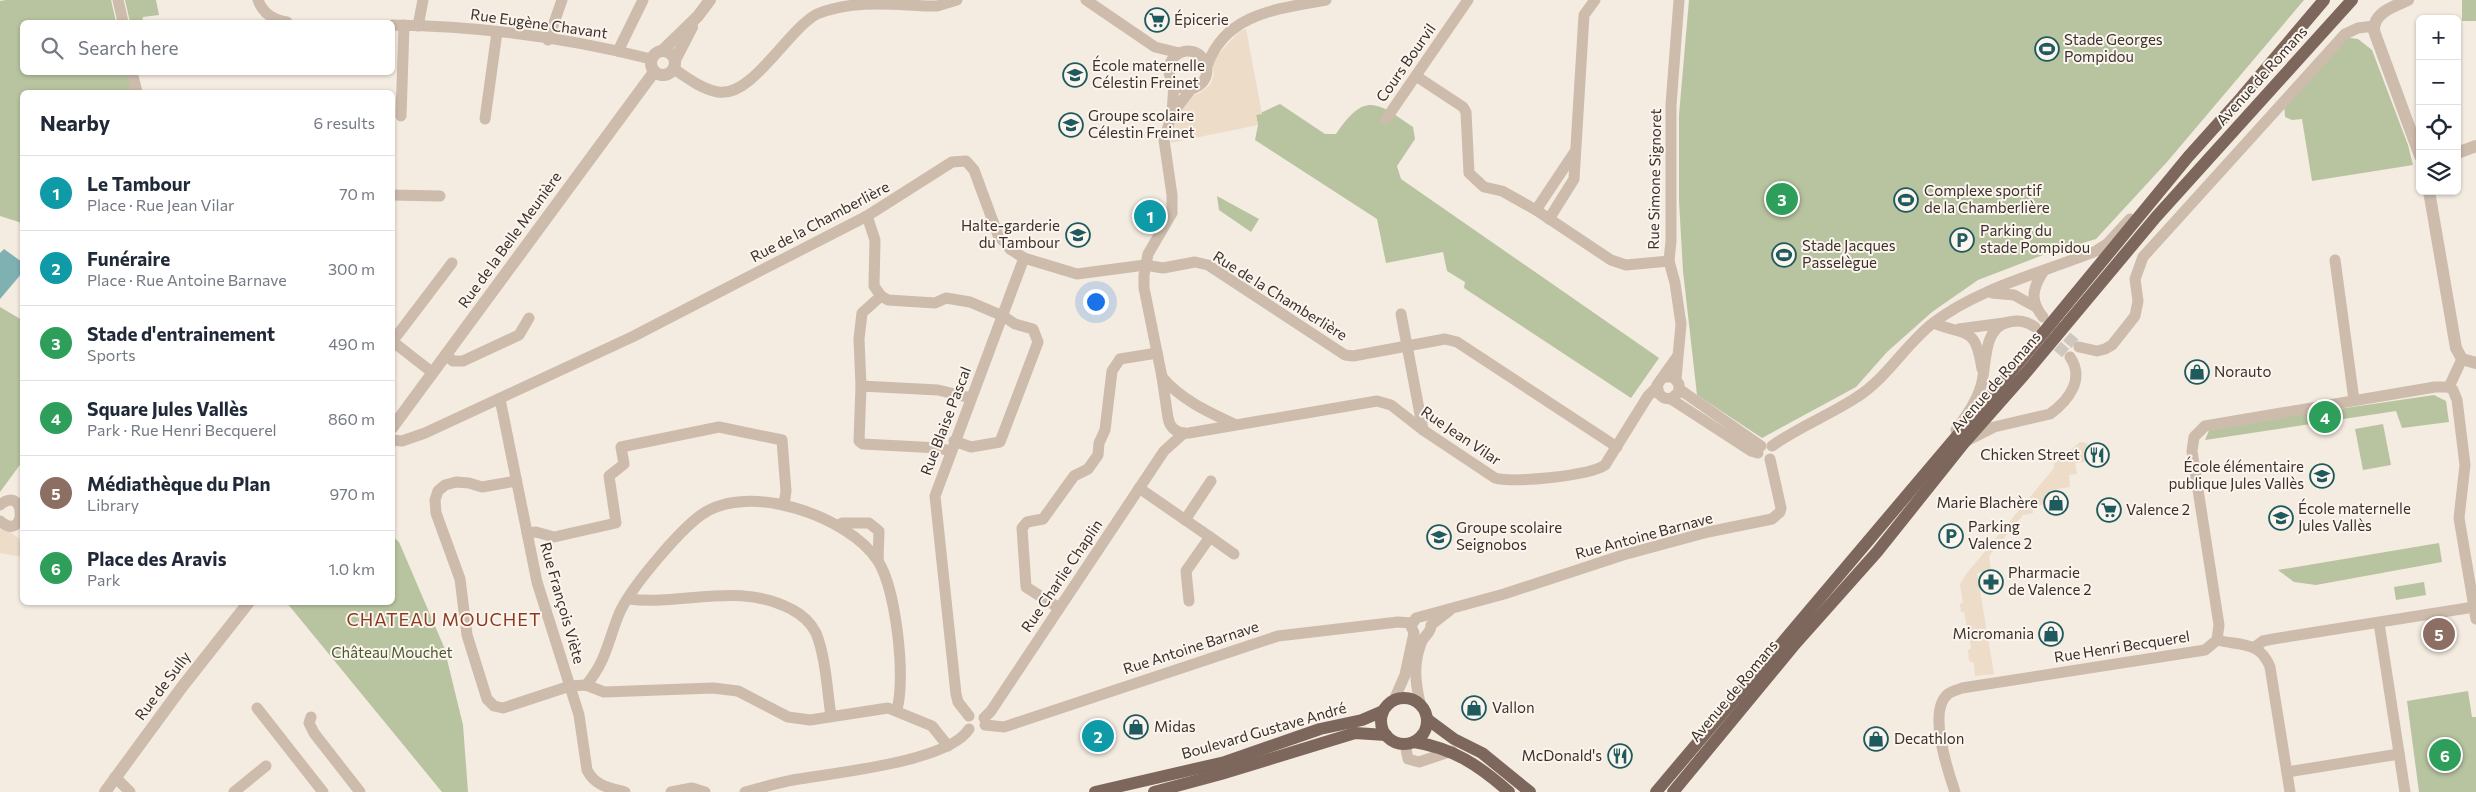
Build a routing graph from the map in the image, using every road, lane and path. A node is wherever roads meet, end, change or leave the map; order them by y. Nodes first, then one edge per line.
1 (118, 0) edge
2 (424, 0) edge
3 (562, 0) edge
4 (642, 0) edge
5 (710, 0) edge
6 (957, 0) edge
7 (1086, 0) edge
8 (1326, 0) edge
9 (1468, 0) edge
10 (1595, 0) edge
11 (1679, 0) edge
12 (2324, 0) edge
13 (2352, 0) edge
14 (2408, 0) edge
15 (888, 1) edge
16 (259, 3) edge
17 (698, 16) junction
18 (123, 20) edge
19 (276, 20) edge
20 (398, 25) edge
21 (418, 26) junction
22 (2374, 26) junction
23 (497, 32) junction
24 (548, 40) junction
25 (1216, 44) junction
26 (1155, 48) junction
27 (664, 50) junction
28 (618, 51) junction
29 (1194, 52) junction
30 (1179, 53) junction
31 (651, 59) junction
32 (674, 64) junction
33 (1207, 66) junction
34 (1169, 67) junction
35 (654, 72) junction
36 (133, 75) edge
37 (1416, 76) junction
38 (1174, 83) junction
39 (1191, 89) junction
40 (136, 90) edge
41 (1172, 114) junction
42 (401, 116) dead end
43 (484, 119) dead end
44 (1386, 119) dead end
45 (2476, 146) edge
46 (2418, 150) edge
47 (2461, 152) edge
48 (1574, 153) junction
49 (2188, 157) junction
50 (395, 195) edge
51 (2429, 195) edge
52 (440, 196) dead end
53 (1536, 210) junction
54 (867, 216) junction
55 (1549, 219) junction
56 (1024, 258) junction
57 (2335, 260) dead end
58 (1669, 261) junction
59 (452, 263) dead end
60 (1145, 265) junction
61 (2043, 272) junction
62 (1988, 294) junction
63 (881, 296) junction
64 (2036, 307) junction
65 (1400, 314) dead end
66 (1003, 316) junction
67 (2043, 317) tunnel mouth
68 (529, 318) dead end
69 (1934, 323) junction
70 (2005, 323) junction
71 (2035, 327) tunnel mouth
72 (1959, 330) junction
73 (395, 338) edge
74 (395, 343) edge
75 (1407, 347) junction
76 (2079, 347) tunnel mouth
77 (1157, 353) junction
78 (446, 355) junction
79 (1677, 357) junction
80 (2070, 357) tunnel mouth
81 (2462, 359) junction
82 (2476, 363) edge
83 (433, 372) junction
84 (1984, 376) junction
85 (1162, 377) junction
86 (1663, 377) junction
87 (1678, 384) junction
88 (861, 386) junction
89 (2448, 387) junction
90 (1656, 388) junction
91 (500, 398) junction
92 (971, 398) junction
93 (1667, 398) junction
94 (1186, 399) junction
95 (2354, 400) junction
96 (1643, 406) junction
97 (1200, 408) junction
98 (1168, 418) junction
99 (395, 424) edge
100 (1234, 424) junction
101 (1423, 430) junction
102 (1189, 432) junction
103 (395, 440) edge
104 (1964, 443) junction
105 (952, 446) junction
106 (1617, 447) junction
107 (1764, 448) junction
108 (1164, 450) junction
109 (1934, 464) junction
110 (516, 481) junction
111 (1211, 481) dead end
112 (2470, 484) edge
113 (1139, 488) junction
114 (19, 498) edge
115 (0, 505) edge
116 (784, 505) junction
117 (1185, 520) junction
118 (0, 521) edge
119 (20, 521) edge
120 (838, 526) junction
121 (527, 533) junction
122 (1210, 537) junction
123 (1234, 554) dead end
124 (878, 561) junction
125 (629, 599) junction
126 (1189, 601) dead end
127 (247, 605) edge
128 (2474, 607) junction
129 (1059, 608) junction
130 (2476, 619) edge
131 (1428, 621) junction
132 (2379, 622) junction
133 (1417, 630) junction
134 (2217, 640) junction
135 (2255, 647) junction
136 (586, 685) junction
137 (570, 686) junction
138 (1394, 700) junction
139 (1420, 703) junction
140 (257, 708) dead end
141 (896, 710) junction
142 (1383, 711) junction
143 (831, 716) junction
144 (969, 716) junction
145 (311, 717) dead end
146 (1427, 719) junction
147 (984, 721) junction
148 (969, 729) junction
149 (1386, 735) junction
150 (1410, 743) junction
151 (948, 746) junction
152 (1452, 751) junction
153 (2399, 754) junction
154 (266, 766) dead end
155 (2287, 772) junction
156 (115, 778) junction
157 (105, 792) edge
158 (130, 792) edge
159 (234, 792) edge
160 (323, 792) edge
161 (360, 792) edge
162 (625, 792) edge
163 (671, 792) edge
164 (705, 792) edge
165 (745, 792) edge
166 (1095, 792) edge
167 (1154, 792) edge
168 (1509, 792) edge
169 (1530, 792) edge
170 (1656, 792) edge
171 (1673, 792) edge
172 (1955, 792) edge
173 (2290, 792) edge
174 (2405, 792) edge

1 - 18 street
2 - 21 street
3 - 24 street
4 - 28 street
5 - 17 street
6 - 15 street
7 - 26 street
8 - 25 street
9 - 37 street, Cours Bourvil
10 - 48 street
11 - 58 street, Rue Simone Signoret
12 - 49 main road, Avenue de Romans
13 - 104 main road, Avenue de Romans
14 - 22 street
15 - 32 street
16 - 19 street
17 - 27 street
17 - 32 street
20 - 21 street, Rue Eugène Chavant
20 - 42 street
21 - 23 street, Rue Eugène Chavant
22 - 46 street
22 - 76 street
23 - 24 street, Rue Eugène Chavant
23 - 43 street
24 - 28 street, Rue Eugène Chavant
25 - 29 street
25 - 33 street
26 - 30 street
26 - 34 street
27 - 31 street
27 - 32 street
28 - 31 street, Rue Eugène Chavant
29 - 30 street
29 - 33 street
30 - 34 street
31 - 35 street
32 - 35 street
33 - 39 street
34 - 38 street
35 - 78 street, Rue de la Belle Meunière
36 - 40 street
37 - 44 street, Cours Bourvil
37 - 53 street
38 - 39 street
38 - 41 street
39 - 41 street
41 - 60 street
45 - 47 street
48 - 53 street
48 - 55 street
49 - 61 street
49 - 109 main road, Avenue de Romans
50 - 52 street
51 - 81 street
53 - 55 street
54 - 56 street, Rue de la Chamberlière
54 - 63 street
54 - 91 street, Rue de la Chamberlière
55 - 58 street
56 - 60 street, Rue de la Chamberlière
56 - 66 street, Rue Blaise Pascal
57 - 95 street
58 - 79 street, Rue Simone Signoret
59 - 73 street
60 - 75 street, Rue de la Chamberlière
60 - 77 street
61 - 62 street
61 - 64 street
62 - 64 street
62 - 69 street
63 - 66 street
63 - 88 street
64 - 67 street
65 - 75 street
66 - 92 street, Rue Blaise Pascal
66 - 105 street
68 - 78 street
69 - 72 street
69 - 107 street
70 - 71 street
70 - 72 street
70 - 84 street
72 - 84 street
74 - 83 street
75 - 101 street
75 - 106 street, Rue de la Chamberlière
77 - 85 street
77 - 129 street
78 - 83 street, Rue de la Belle Meunière
79 - 86 street, Rue Simone Signoret
79 - 87 street, Rue Simone Signoret
80 - 104 street
81 - 82 street
81 - 89 street
83 - 99 street, Rue de la Belle Meunière
84 - 109 street
85 - 94 street
85 - 98 street
86 - 87 street
86 - 90 street
87 - 93 street
87 - 107 street
88 - 92 street
88 - 105 street
89 - 95 street
89 - 112 street
90 - 93 street
90 - 96 street, Rue Jean Vilar
91 - 103 street, Rue de la Chamberlière
91 - 110 street, Rue François Viète
92 - 105 street, Rue Blaise Pascal
93 - 96 street
93 - 107 street
94 - 97 street
94 - 98 street
95 - 134 street
96 - 106 street, Rue Jean Vilar
97 - 100 street
97 - 102 street
98 - 102 street
98 - 108 street, Rue Charlie Chaplin
100 - 101 street, Rue Jean Vilar
100 - 102 street, Rue Jean Vilar
101 - 106 street, Rue Jean Vilar
102 - 108 street, Rue Charlie Chaplin
104 - 171 main road, Avenue de Romans
105 - 144 street, Rue Blaise Pascal
107 - 131 street, Rue Antoine Barnave
108 - 113 street, Rue Charlie Chaplin
109 - 170 main road, Avenue de Romans
110 - 121 street, Rue François Viète
110 - 137 street
111 - 117 street
112 - 128 street
113 - 117 street
113 - 129 street, Rue Charlie Chaplin
114 - 115 street
116 - 120 street
116 - 121 street
116 - 125 street
117 - 122 street
118 - 119 street
120 - 124 street
120 - 124 street
121 - 137 street, Rue François Viète
122 - 123 street
122 - 126 street
124 - 141 street
125 - 136 street
125 - 143 street
127 - 156 street, Rue de Sully
128 - 130 street
128 - 132 street
129 - 147 street, Rue Charlie Chaplin
131 - 133 street
131 - 133 street
132 - 135 street
132 - 153 street
133 - 138 street
133 - 139 street
133 - 147 street, Rue Antoine Barnave
134 - 135 street
134 - 172 street, Rue Henri Becquerel
135 - 155 street
136 - 137 street
136 - 143 street
137 - 162 street, Rue François Viète
138 - 139 main road
138 - 142 main road, Boulevard Gustave André
139 - 146 main road
140 - 160 street
141 - 143 street
141 - 151 street
142 - 149 main road
142 - 166 main road, Boulevard Gustave André
144 - 147 street
144 - 148 street
145 - 161 street
146 - 150 main road
146 - 169 main road
147 - 148 street
148 - 151 street
149 - 150 main road, Boulevard Gustave André
149 - 167 main road, Boulevard Gustave André
150 - 152 main road, Boulevard Gustave André
150 - 152 street
151 - 165 street
152 - 168 main road, Boulevard Gustave André
153 - 155 street
153 - 174 street
154 - 159 street
155 - 173 street
156 - 157 street, Rue de Sully
156 - 158 street
163 - 164 street

